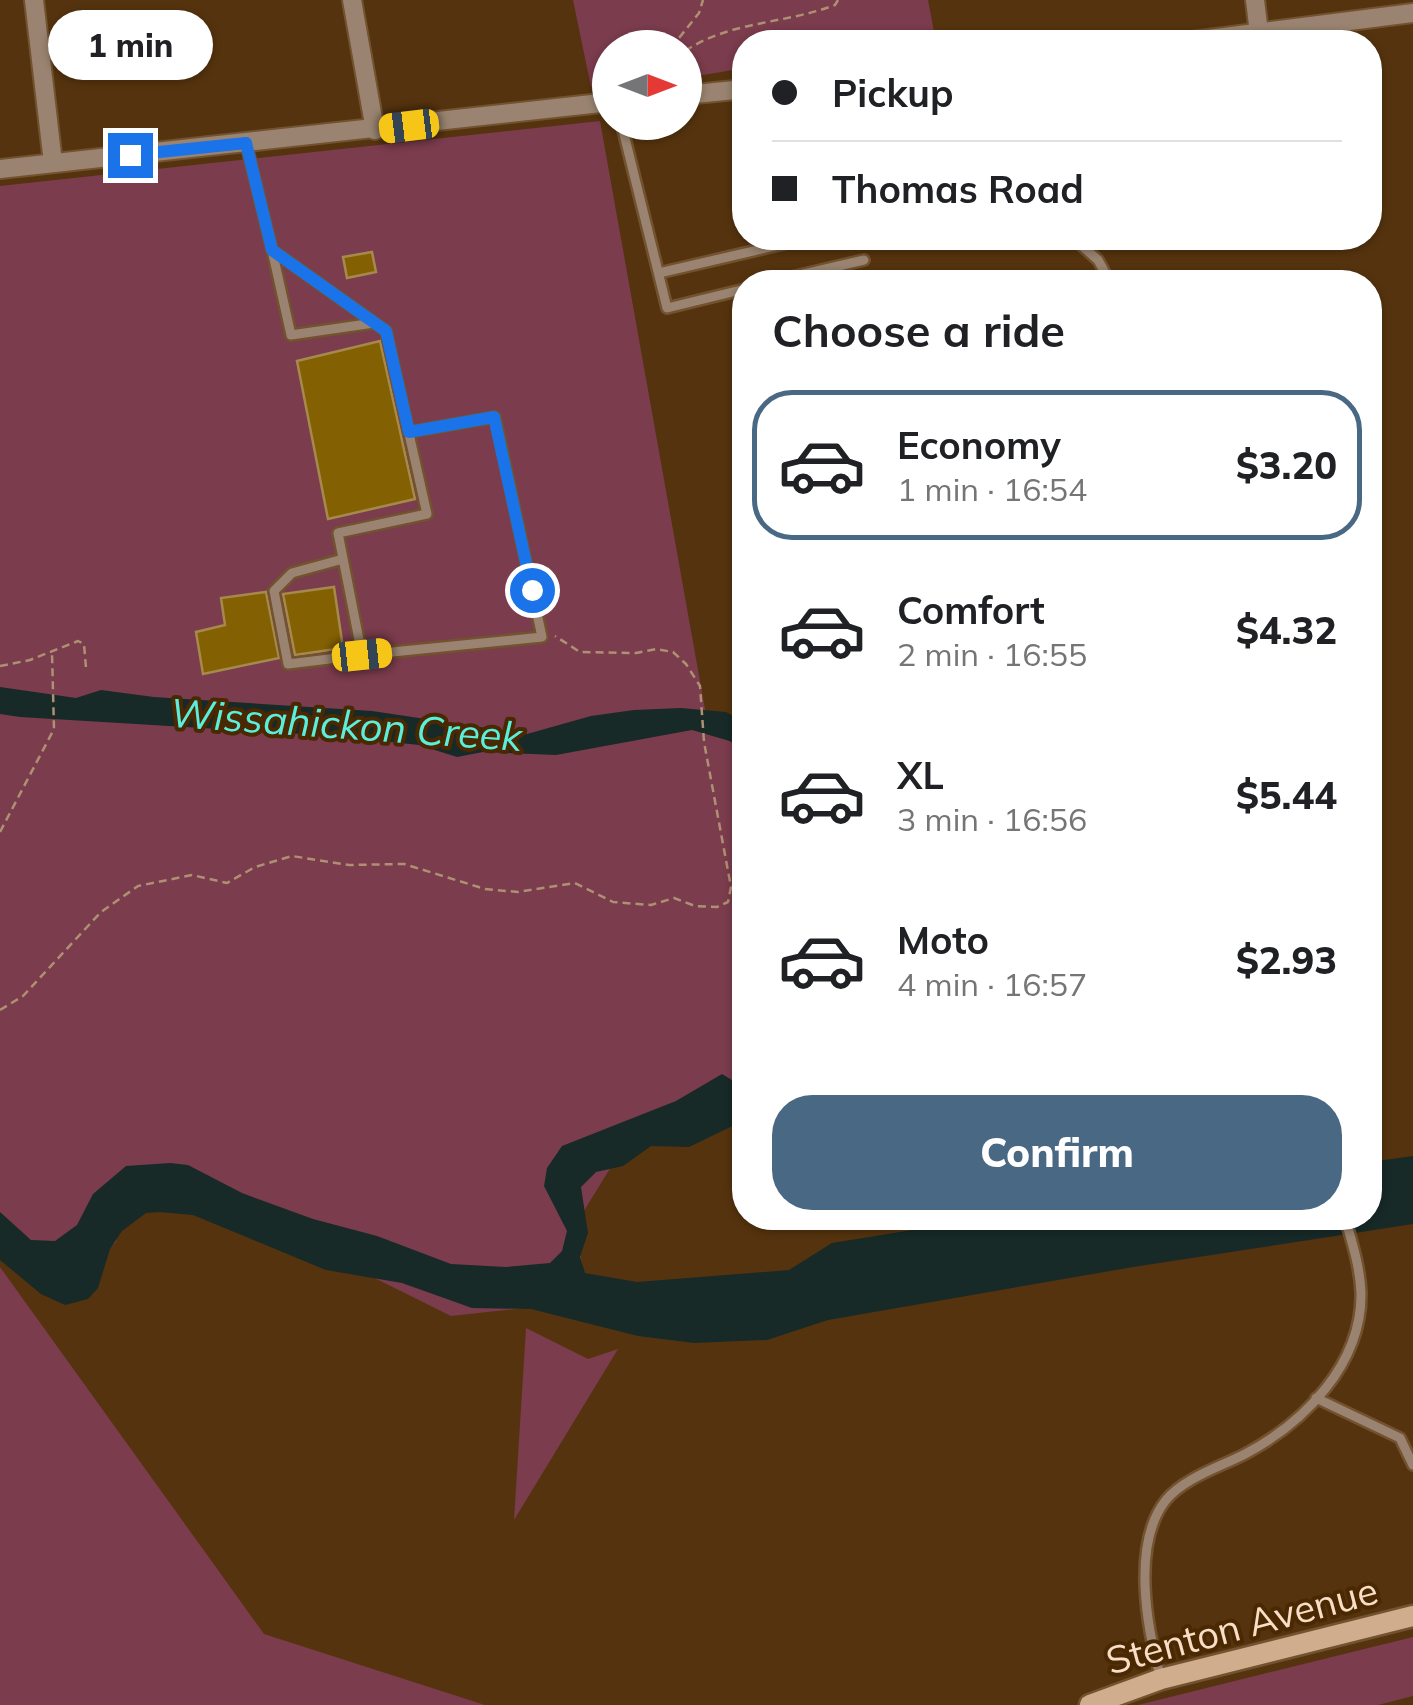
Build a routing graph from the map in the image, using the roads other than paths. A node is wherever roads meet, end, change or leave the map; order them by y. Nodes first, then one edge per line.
1 (34, 0) edge
2 (352, 0) edge
3 (1255, 0) edge
4 (1413, 13) edge
5 (1259, 30) edge
6 (1282, 30) edge
7 (732, 90) edge
8 (702, 93) edge
9 (592, 104) edge
10 (375, 130) junction
11 (626, 140) edge
12 (246, 143) junction
13 (52, 163) junction
14 (0, 169) edge
15 (272, 250) junction
16 (759, 250) edge
17 (1087, 250) edge
18 (864, 260) dead end
19 (821, 270) edge
20 (1103, 270) edge
21 (659, 274) junction
22 (732, 292) edge
23 (374, 323) junction
24 (409, 432) junction
25 (343, 559) junction
26 (362, 655) junction
27 (1348, 1230) edge
28 (1316, 1398) junction
29 (1413, 1466) edge
30 (1413, 1616) edge
31 (1161, 1679) junction
32 (1090, 1705) edge

1 - 13 street
2 - 10 street
3 - 5 street
4 - 6 street
7 - 8 street
9 - 10 street
10 - 12 street
11 - 21 lane
12 - 13 street
12 - 15 lane
13 - 14 street
15 - 23 lane
15 - 23 lane
16 - 21 lane
17 - 20 lane
18 - 19 lane
21 - 22 lane
23 - 24 lane
24 - 25 lane
24 - 26 lane
25 - 26 lane
25 - 26 lane
27 - 28 lane
28 - 29 lane
28 - 31 lane
30 - 31 main road, Stenton Avenue
31 - 32 main road, Stenton Avenue

